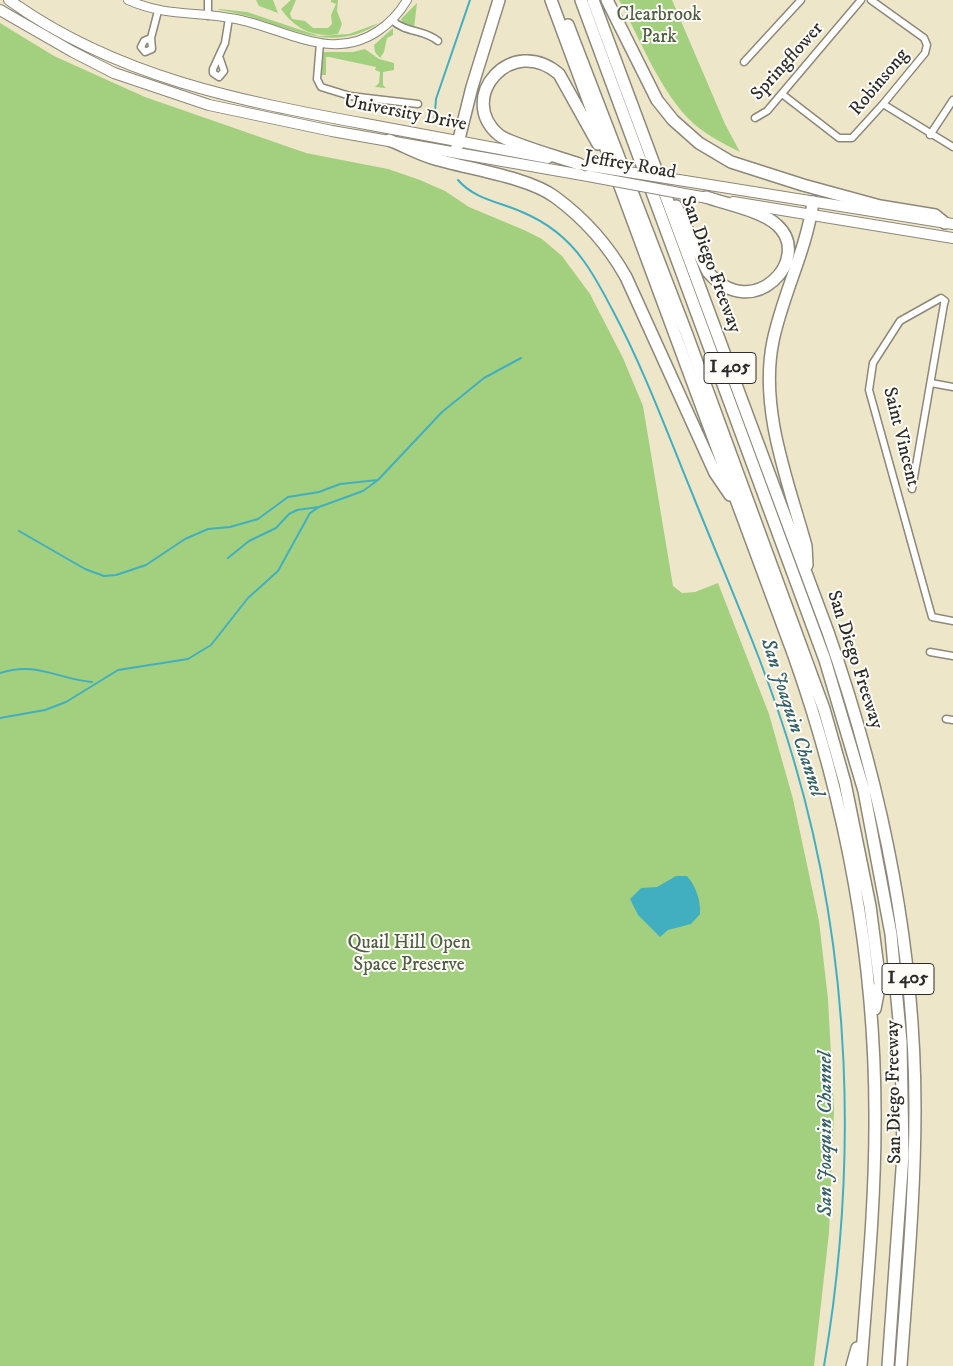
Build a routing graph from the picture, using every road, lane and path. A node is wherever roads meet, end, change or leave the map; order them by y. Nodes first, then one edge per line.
1 (9, 0) edge
2 (128, 0) edge
3 (208, 0) edge
4 (406, 0) edge
5 (500, 0) edge
6 (550, 0) edge
7 (558, 0) edge
8 (581, 0) edge
9 (593, 0) edge
10 (606, 0) edge
11 (801, 0) edge
12 (861, 0) edge
13 (871, 0) edge
14 (0, 10) edge
15 (158, 11) junction
16 (208, 16) junction
17 (229, 18) junction
18 (392, 20) junction
19 (150, 38) dead end
20 (438, 41) dead end
21 (320, 44) junction
22 (220, 59) dead end
23 (744, 62) dead end
24 (782, 94) junction
25 (953, 100) edge
26 (418, 104) dead end
27 (883, 104) junction
28 (755, 118) dead end
29 (930, 135) junction
30 (389, 140) junction
31 (457, 146) junction
32 (953, 147) edge
33 (652, 157) junction
34 (610, 163) junction
35 (582, 165) junction
36 (706, 197) junction
37 (812, 208) junction
38 (949, 224) edge
39 (953, 238) edge
40 (931, 383) junction
41 (953, 387) edge
42 (912, 490) dead end
43 (740, 511) junction
44 (809, 579) junction
45 (953, 621) edge
46 (930, 652) dead end
47 (953, 656) edge
48 (872, 1028) junction
49 (864, 1322) junction
50 (852, 1366) edge
51 (861, 1366) edge
52 (888, 1366) edge
53 (901, 1366) edge

1 - 31 main road, University Drive
2 - 15 street
3 - 16 street
4 - 18 street
5 - 31 highway
6 - 34 highway, San Diego Freeway / I 405
7 - 48 highway, San Diego Freeway
8 - 52 highway
9 - 33 highway, San Diego Freeway / I 405
10 - 38 highway
11 - 23 street
12 - 24 street, Springflower
13 - 27 street, Robinsong
14 - 30 main road, University Drive
15 - 16 street
15 - 19 street
16 - 17 street
17 - 21 street
17 - 22 street
18 - 20 street
18 - 21 street
21 - 26 street
24 - 27 street, Robinsong
24 - 28 street, Springflower
25 - 29 street
27 - 29 street
29 - 32 street
30 - 31 main road, Jeffrey Road
30 - 43 highway
31 - 35 main road, University Drive
31 - 36 main road, Jeffrey Road, bridge
33 - 36 highway
33 - 44 highway, San Diego Freeway / I 405
34 - 35 highway
34 - 43 highway, San Diego Freeway / I 405
35 - 37 main road, University Drive, bridge
36 - 37 main road, Jeffrey Road
37 - 38 main road, Jeffrey Road
37 - 39 main road, Jeffrey Road
37 - 44 highway
40 - 41 street
40 - 42 street, Saint Vincent
40 - 45 street, Saint Vincent
43 - 48 highway, San Diego Freeway / I 405
44 - 53 highway, San Diego Freeway / I 405
46 - 47 street
48 - 49 highway, San Diego Freeway / I 405
49 - 50 highway
49 - 51 highway, San Diego Freeway / I 405

